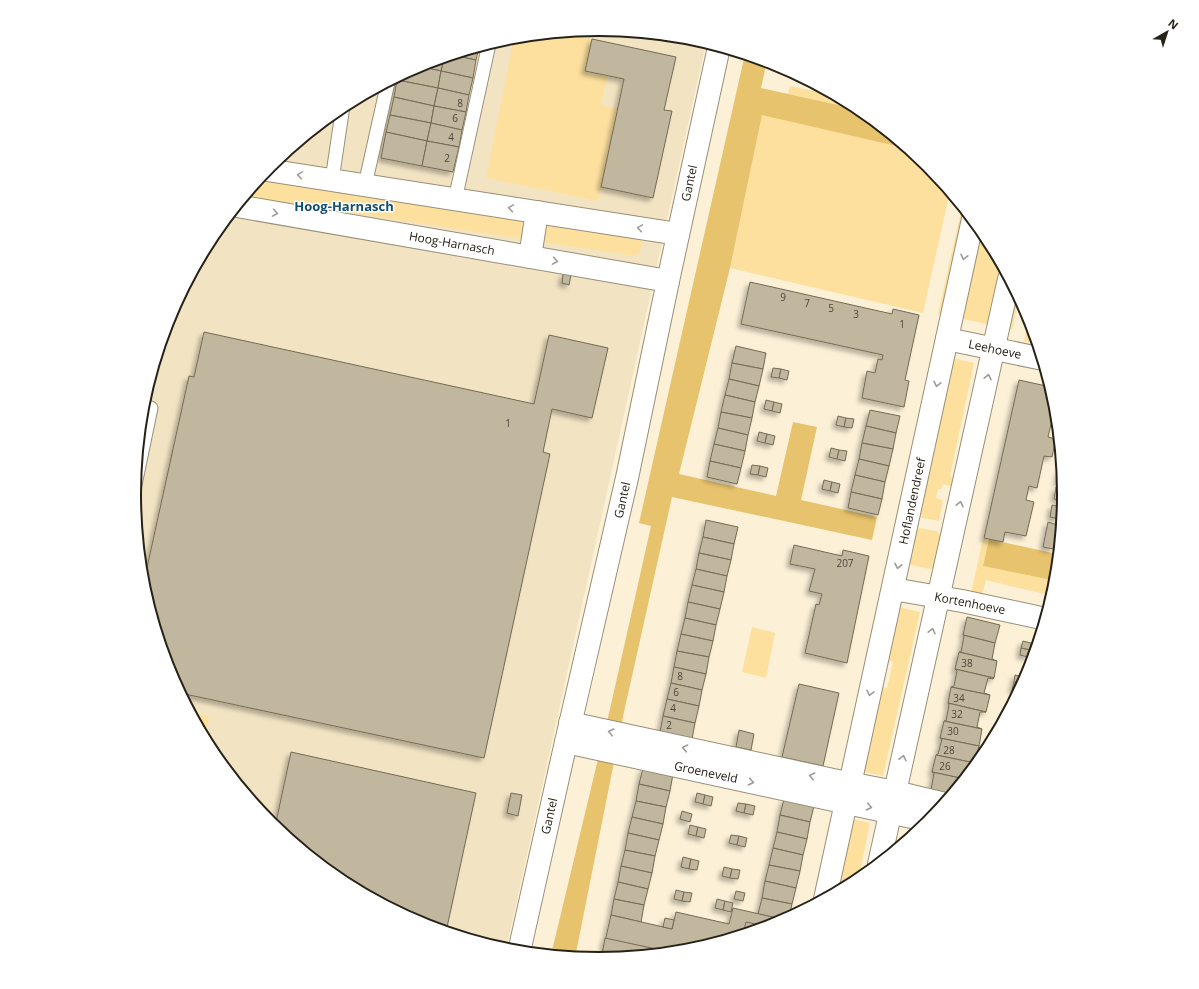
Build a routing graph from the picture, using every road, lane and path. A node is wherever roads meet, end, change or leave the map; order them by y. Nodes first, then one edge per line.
1 (488, 50) edge
2 (718, 52) edge
3 (387, 88) edge
4 (342, 115) edge
5 (274, 171) edge
6 (332, 180) junction
7 (365, 185) junction
8 (455, 200) junction
9 (243, 207) edge
10 (537, 212) junction
11 (971, 226) edge
12 (678, 234) junction
13 (530, 257) junction
14 (668, 281) junction
15 (1007, 285) edge
16 (947, 339) junction
17 (994, 349) junction
18 (1037, 358) edge
19 (151, 408) dead end
20 (145, 439) edge
21 (893, 588) junction
22 (940, 597) junction
23 (1041, 618) edge
24 (575, 734) junction
25 (849, 792) junction
26 (893, 802) junction
27 (938, 804) edge
28 (924, 819) edge
29 (881, 857) edge
30 (826, 893) edge
31 (521, 946) edge

1 - 8 lane
2 - 12 street, Gantel
3 - 7 lane
4 - 6 lane
6 -> 5 street
6 - 7 street
7 - 8 street
10 -> 8 street
9 -> 13 street, Hoog-Harnasch
12 -> 10 street
10 - 13 street
11 -> 16 street, Hoflandendreef
12 - 14 street, Gantel
13 -> 14 street, Hoog-Harnasch
14 - 24 street, Gantel
15 - 17 street
16 - 17 street, Leehoeve
16 -> 21 street, Hoflandendreef
17 - 18 street, Leehoeve
22 -> 17 street
19 - 20 lane
21 - 22 street, Kortenhoeve
21 -> 25 street, Hoflandendreef
22 - 23 street, Kortenhoeve
26 -> 22 street
24 - 25 street, Groeneveld
24 - 31 street, Gantel
25 - 26 street
25 - 30 street, Hoflandendreef
26 - 27 street
26 - 28 street
26 - 29 street

